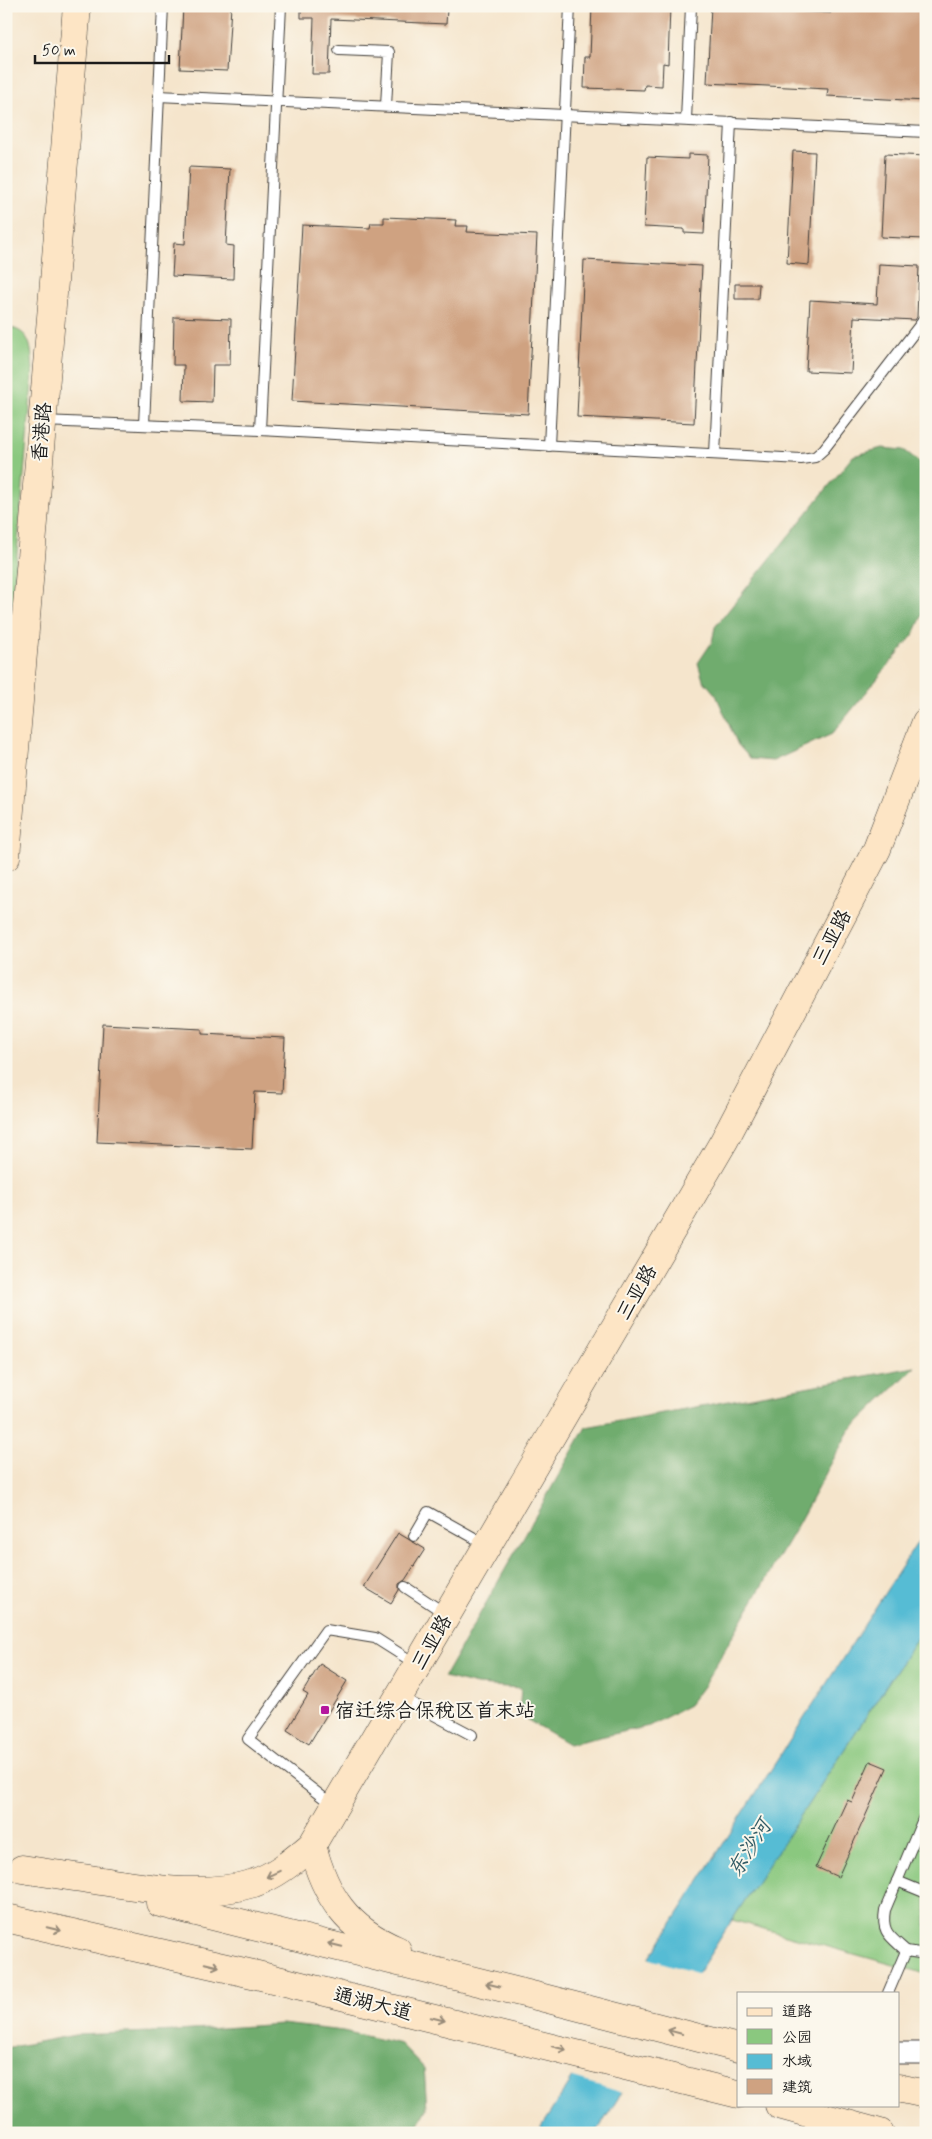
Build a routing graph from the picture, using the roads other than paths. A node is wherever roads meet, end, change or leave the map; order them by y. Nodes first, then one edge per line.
1 (76, 6) edge
2 (163, 6) edge
3 (281, 6) edge
4 (570, 6) edge
5 (691, 6) edge
6 (339, 50) dead end
7 (158, 96) junction
8 (276, 102) junction
9 (386, 106) junction
10 (565, 114) junction
11 (686, 120) junction
12 (731, 122) junction
13 (926, 132) edge
14 (926, 316) edge
15 (42, 421) junction
16 (144, 425) junction
17 (260, 430) junction
18 (550, 446) junction
19 (715, 454) junction
20 (926, 722) edge
21 (6, 857) edge
22 (414, 1536) dead end
23 (488, 1545) junction
24 (405, 1587) dead end
25 (447, 1615) junction
26 (417, 1665) junction
27 (399, 1696) junction
28 (472, 1734) dead end
29 (335, 1806) junction
30 (926, 1812) edge
31 (312, 1845) junction
32 (14, 1868) edge
33 (897, 1881) junction
34 (926, 1892) edge
35 (6, 1918) edge
36 (906, 1951) junction
37 (926, 1954) edge
38 (465, 1978) junction
39 (888, 1992) edge
40 (730, 2046) edge
41 (900, 2053) edge
42 (926, 2053) edge
43 (900, 2088) edge
44 (737, 2094) edge
45 (926, 2094) edge
46 (783, 2106) edge
47 (880, 2133) edge

1 - 15 street, 香港路
2 - 7 lane
3 - 8 lane
4 - 10 lane
5 - 11 lane
6 - 9 lane
7 - 8 lane
7 - 16 lane
8 - 9 lane
8 - 17 lane
9 - 10 lane
10 - 11 lane
10 - 18 lane
11 - 12 lane
12 - 13 lane
12 - 19 lane
14 - 19 lane
15 - 16 lane
15 - 21 street, 香港路
16 - 17 lane
17 - 18 lane
18 - 19 lane
20 - 23 street, 三亚路
22 - 23 lane
23 - 25 street, 三亚路
24 - 25 lane
25 - 26 street, 三亚路
26 - 27 street, 三亚路
26 - 29 lane
27 - 28 lane
27 - 29 street, 三亚路
29 - 31 street, 三亚路
30 - 33 lane
31 -> 32 street
31 - 38 street
38 -> 32 street
33 - 34 lane
33 - 36 lane
35 -> 44 street, 通湖大道
36 - 37 lane
36 - 39 lane
40 -> 38 street
41 - 42 street
43 - 45 street
46 - 47 street

